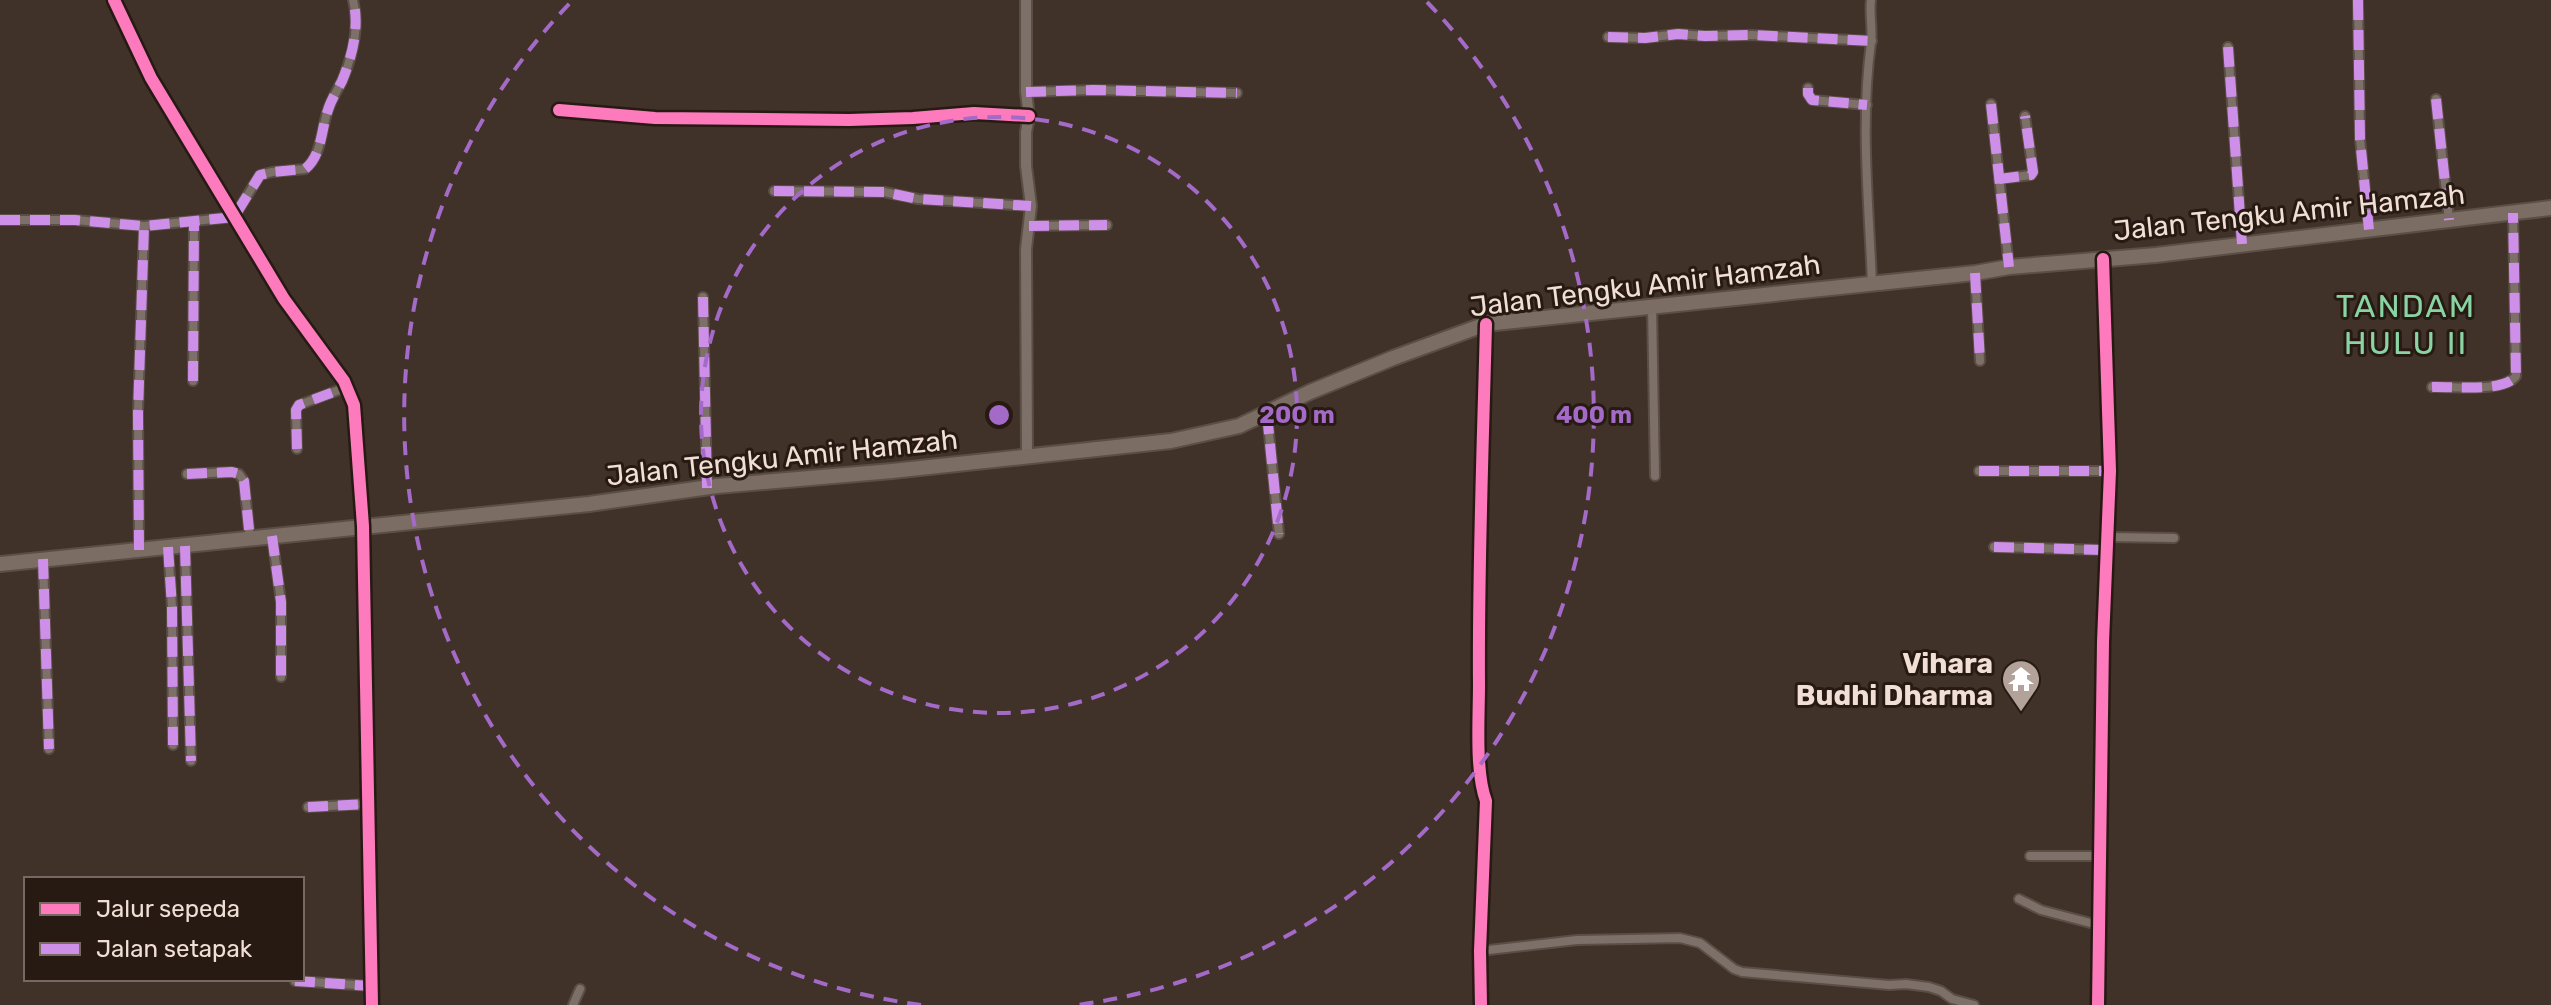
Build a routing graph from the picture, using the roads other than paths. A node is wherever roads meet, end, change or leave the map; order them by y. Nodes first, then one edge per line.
1 (114, 0) edge
2 (353, 0) edge
3 (1026, 0) edge
4 (1871, 0) edge
5 (2358, 0) edge
6 (1608, 37) dead end
7 (1872, 41) junction
8 (2228, 47) dead end
9 (1808, 88) dead end
10 (1026, 92) junction
11 (1237, 93) dead end
12 (2436, 99) dead end
13 (1991, 104) dead end
14 (1867, 105) junction
15 (559, 110) dead end
16 (1029, 116) junction
17 (2025, 116) dead end
18 (1999, 179) junction
19 (774, 191) dead end
20 (1031, 206) junction
21 (2551, 208) edge
22 (2513, 213) junction
23 (234, 217) junction
24 (0, 220) edge
25 (2449, 220) junction
26 (194, 222) junction
27 (1107, 225) dead end
28 (144, 226) junction
29 (1029, 226) junction
30 (2369, 230) junction
31 (2242, 244) junction
32 (2103, 259) junction
33 (2009, 267) junction
34 (1975, 273) junction
35 (1872, 284) junction
36 (703, 297) dead end
37 (1652, 306) junction
38 (1486, 324) junction
39 (1980, 361) dead end
40 (193, 381) dead end
41 (345, 384) junction
42 (2432, 387) dead end
43 (1267, 414) junction
44 (297, 449) dead end
45 (1027, 456) junction
46 (1979, 471) dead end
47 (2110, 471) junction
48 (187, 474) dead end
49 (1655, 476) dead end
50 (707, 488) junction
51 (363, 526) junction
52 (1279, 534) dead end
53 (272, 536) junction
54 (2108, 537) junction
55 (2174, 538) dead end
56 (250, 539) junction
57 (185, 546) junction
58 (168, 547) junction
59 (1994, 547) dead end
60 (139, 550) junction
61 (2107, 550) junction
62 (43, 559) junction
63 (0, 564) edge
64 (281, 677) dead end
65 (173, 745) dead end
66 (49, 749) dead end
67 (191, 761) dead end
68 (368, 804) junction
69 (308, 807) dead end
70 (2030, 856) dead end
71 (2099, 856) junction
72 (2019, 899) dead end
73 (2098, 925) junction
74 (1480, 951) junction
75 (295, 981) dead end
76 (372, 986) junction
77 (580, 989) dead end
78 (372, 1005) edge
79 (573, 1005) edge
80 (1481, 1005) edge
81 (1974, 1005) edge
82 (2098, 1005) edge

1 - 23 street
2 - 23 street
3 - 10 street
4 - 7 street
5 - 30 street
6 - 7 street
7 - 14 street
8 - 31 street
9 - 14 street
10 - 11 street
10 - 16 street
12 - 25 street
13 - 18 street
14 - 35 street
15 - 16 street
16 - 20 street
17 - 18 street
18 - 33 street
19 - 20 street
20 - 29 street
21 - 22 highway, Jalan Tengku Amir Hamzah
22 - 25 highway, Jalan Tengku Amir Hamzah
22 - 42 street
23 - 26 street
23 - 41 street
24 - 28 street
25 - 30 highway, Jalan Tengku Amir Hamzah
26 - 28 street
26 - 40 street
27 - 29 street
28 - 60 street
29 - 45 street
30 - 31 highway, Jalan Tengku Amir Hamzah
31 - 32 highway, Jalan Tengku Amir Hamzah
32 - 33 highway, Jalan Tengku Amir Hamzah
32 - 47 street
33 - 34 highway, Jalan Tengku Amir Hamzah
34 - 35 highway, Jalan Tengku Amir Hamzah
34 - 39 street
35 - 37 highway, Jalan Tengku Amir Hamzah
36 - 50 street
37 - 38 highway, Jalan Tengku Amir Hamzah
37 - 49 street
38 - 43 highway, Jalan Tengku Amir Hamzah
38 - 74 street
41 - 44 street
41 - 51 street
43 - 45 highway, Jalan Tengku Amir Hamzah
43 - 52 street
45 - 50 highway, Jalan Tengku Amir Hamzah
46 - 47 street
47 - 54 street
48 - 56 street
50 - 51 highway, Jalan Tengku Amir Hamzah
51 - 53 highway, Jalan Tengku Amir Hamzah
51 - 68 street
53 - 56 highway, Jalan Tengku Amir Hamzah
53 - 64 street
54 - 55 street
54 - 61 street
56 - 57 highway, Jalan Tengku Amir Hamzah
57 - 58 highway, Jalan Tengku Amir Hamzah
57 - 67 street
58 - 60 highway, Jalan Tengku Amir Hamzah
58 - 65 street
59 - 61 street
60 - 62 highway, Jalan Tengku Amir Hamzah
61 - 71 street
62 - 63 highway, Jalan Tengku Amir Hamzah
62 - 66 street
68 - 69 street
68 - 76 street
70 - 71 street
71 - 73 street
72 - 73 street
73 - 82 street
74 - 80 street
74 - 81 street
75 - 76 street
76 - 78 street
77 - 79 street

